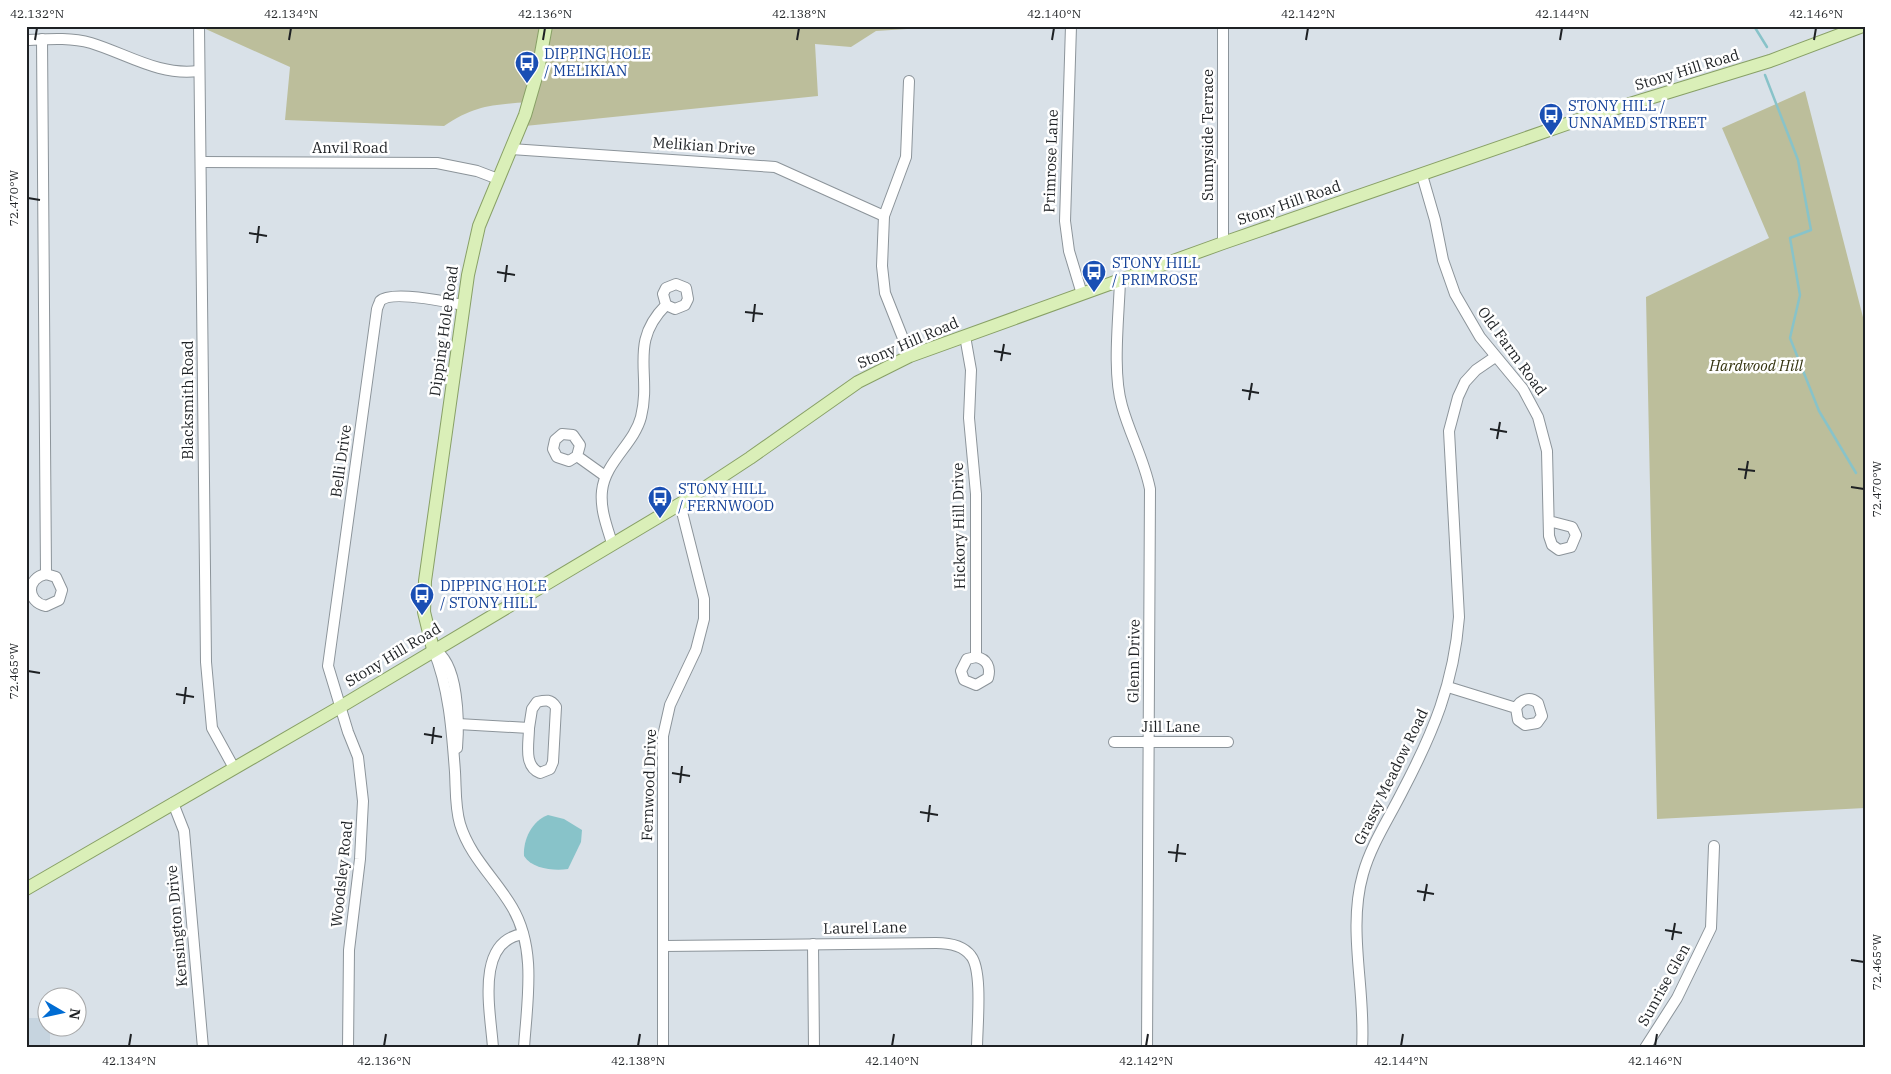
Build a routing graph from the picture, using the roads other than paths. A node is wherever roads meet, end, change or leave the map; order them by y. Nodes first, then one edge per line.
1 (199, 26) edge
2 (546, 26) edge
3 (1071, 26) edge
4 (1223, 26) edge
5 (1863, 26) edge
6 (42, 39) junction
7 (26, 40) edge
8 (198, 71) junction
9 (909, 81) dead end
10 (511, 150) junction
11 (201, 162) junction
12 (1422, 175) junction
13 (498, 179) junction
14 (884, 216) junction
15 (1223, 243) junction
16 (1120, 280) junction
17 (1082, 294) junction
18 (666, 304) dead end
19 (463, 305) junction
20 (965, 336) junction
21 (910, 356) junction
22 (1495, 357) junction
23 (577, 456) dead end
24 (605, 476) junction
25 (680, 504) junction
26 (1549, 521) dead end
27 (612, 543) junction
28 (46, 574) dead end
29 (433, 649) junction
30 (976, 657) dead end
31 (1448, 687) junction
32 (340, 707) junction
33 (1516, 708) dead end
34 (458, 724) junction
35 (530, 728) junction
36 (1114, 742) dead end
37 (1148, 742) junction
38 (1228, 742) dead end
39 (234, 768) junction
40 (455, 771) junction
41 (173, 803) junction
42 (1714, 846) dead end
43 (26, 889) edge
44 (523, 934) junction
45 (813, 944) junction
46 (663, 946) junction
47 (203, 1048) edge
48 (348, 1048) edge
49 (493, 1048) edge
50 (524, 1048) edge
51 (664, 1048) edge
52 (814, 1048) edge
53 (977, 1048) edge
54 (1147, 1048) edge
55 (1362, 1048) edge
56 (1645, 1048) edge

1 - 8 street, Blacksmith Road
2 - 10 main road, Dipping Hole Road
3 - 17 street, Primrose Lane
4 - 15 street, Sunnyside Terrace
5 - 12 main road, Stony Hill Road
6 - 7 street
6 - 8 street
6 - 28 street
8 - 11 street, Blacksmith Road
9 - 14 street
10 - 13 main road, Dipping Hole Road
10 - 14 street, Melikian Drive
11 - 13 street, Anvil Road
11 - 39 street, Blacksmith Road
12 - 15 main road, Stony Hill Road
12 - 22 street, Old Farm Road
13 - 19 main road, Dipping Hole Road
14 - 21 street
15 - 16 main road, Stony Hill Road
16 - 17 main road, Stony Hill Road
16 - 37 street, Glenn Drive
17 - 20 main road, Stony Hill Road
18 - 24 street
19 - 29 main road, Dipping Hole Road
19 - 32 street, Belli Drive
20 - 21 main road, Stony Hill Road
20 - 30 street, Hickory Hill Drive
21 - 25 main road, Stony Hill Road
22 - 26 street, Old Farm Road
22 - 31 street, Grassy Meadow Road
23 - 24 street
24 - 27 street
25 - 27 main road, Stony Hill Road
25 - 46 street, Fernwood Drive
27 - 29 main road, Stony Hill Road
29 - 32 main road, Stony Hill Road
29 - 34 street
29 - 40 street
31 - 33 street
31 - 55 street, Grassy Meadow Road
32 - 39 main road, Stony Hill Road
32 - 48 street, Woodsley Road
34 - 35 street
34 - 40 street
35 - 35 street
36 - 37 street, Jill Lane
37 - 38 street, Jill Lane
37 - 54 street, Glenn Drive
39 - 41 main road, Stony Hill Road
40 - 44 street
41 - 43 main road, Stony Hill Road
41 - 47 street, Kensington Drive
42 - 56 street, Sunrise Glen
44 - 49 street
44 - 50 street
45 - 46 street, Laurel Lane
45 - 52 street
45 - 53 street, Laurel Lane
46 - 51 street, Fernwood Drive

